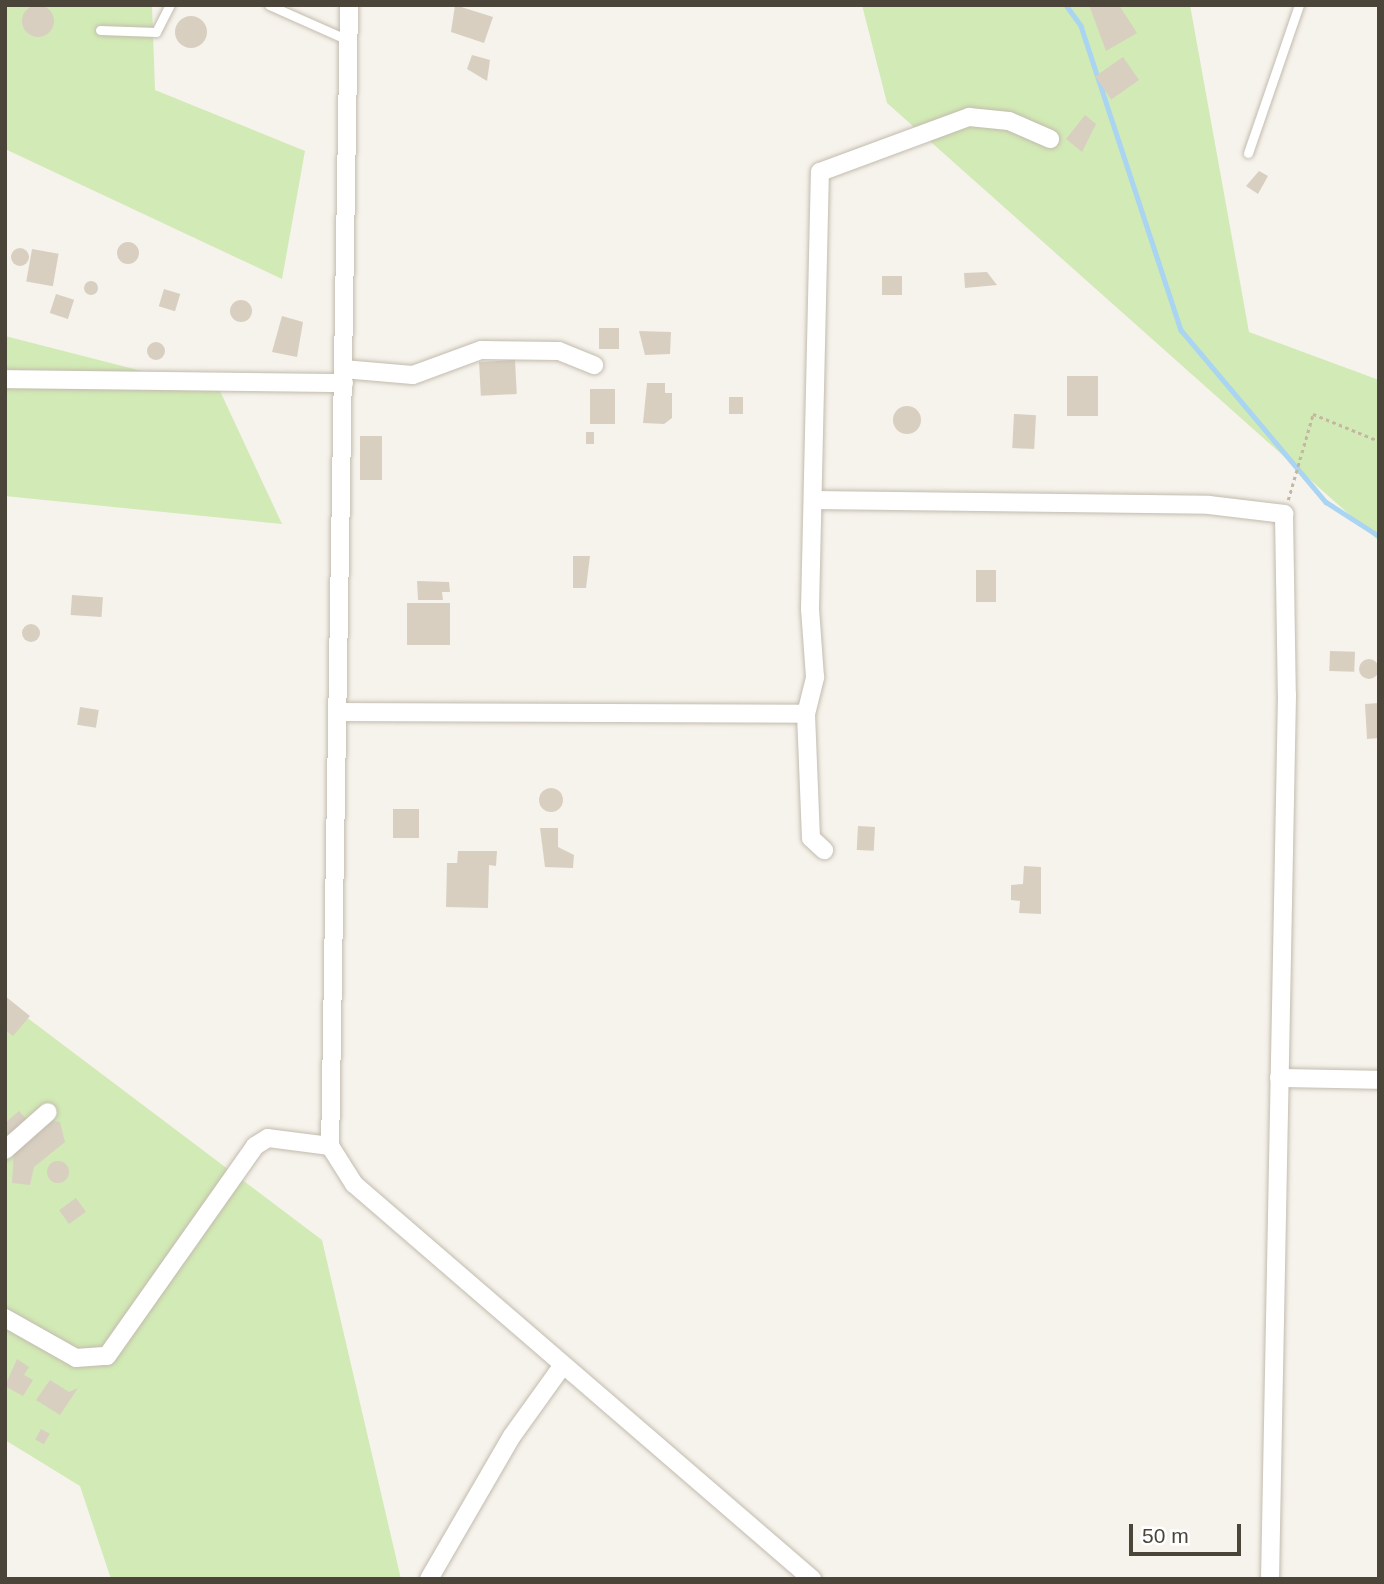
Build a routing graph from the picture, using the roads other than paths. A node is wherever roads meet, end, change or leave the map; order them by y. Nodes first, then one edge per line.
1 (170, 5) edge
2 (269, 5) edge
3 (349, 5) edge
4 (1299, 5) edge
5 (100, 30) dead end
6 (348, 40) junction
7 (1050, 139) dead end
8 (1248, 153) dead end
9 (594, 365) dead end
10 (343, 376) junction
11 (5, 379) edge
12 (813, 500) junction
13 (337, 712) junction
14 (806, 715) junction
15 (824, 850) dead end
16 (1279, 1078) junction
17 (1379, 1080) edge
18 (48, 1112) dead end
19 (330, 1146) junction
20 (5, 1150) edge
21 (5, 1318) edge
22 (563, 1365) junction
23 (429, 1579) edge
24 (812, 1579) edge
25 (1270, 1579) edge

1 - 5 lane
2 - 6 lane
3 - 6 street
4 - 8 lane
6 - 10 street
7 - 12 street
9 - 10 street
10 - 11 street
10 - 13 street
12 - 14 street
12 - 16 street
13 - 14 street
13 - 19 street
14 - 15 street
16 - 17 street
16 - 25 street
18 - 20 street
19 - 21 street
19 - 22 street
22 - 23 street
22 - 24 street

